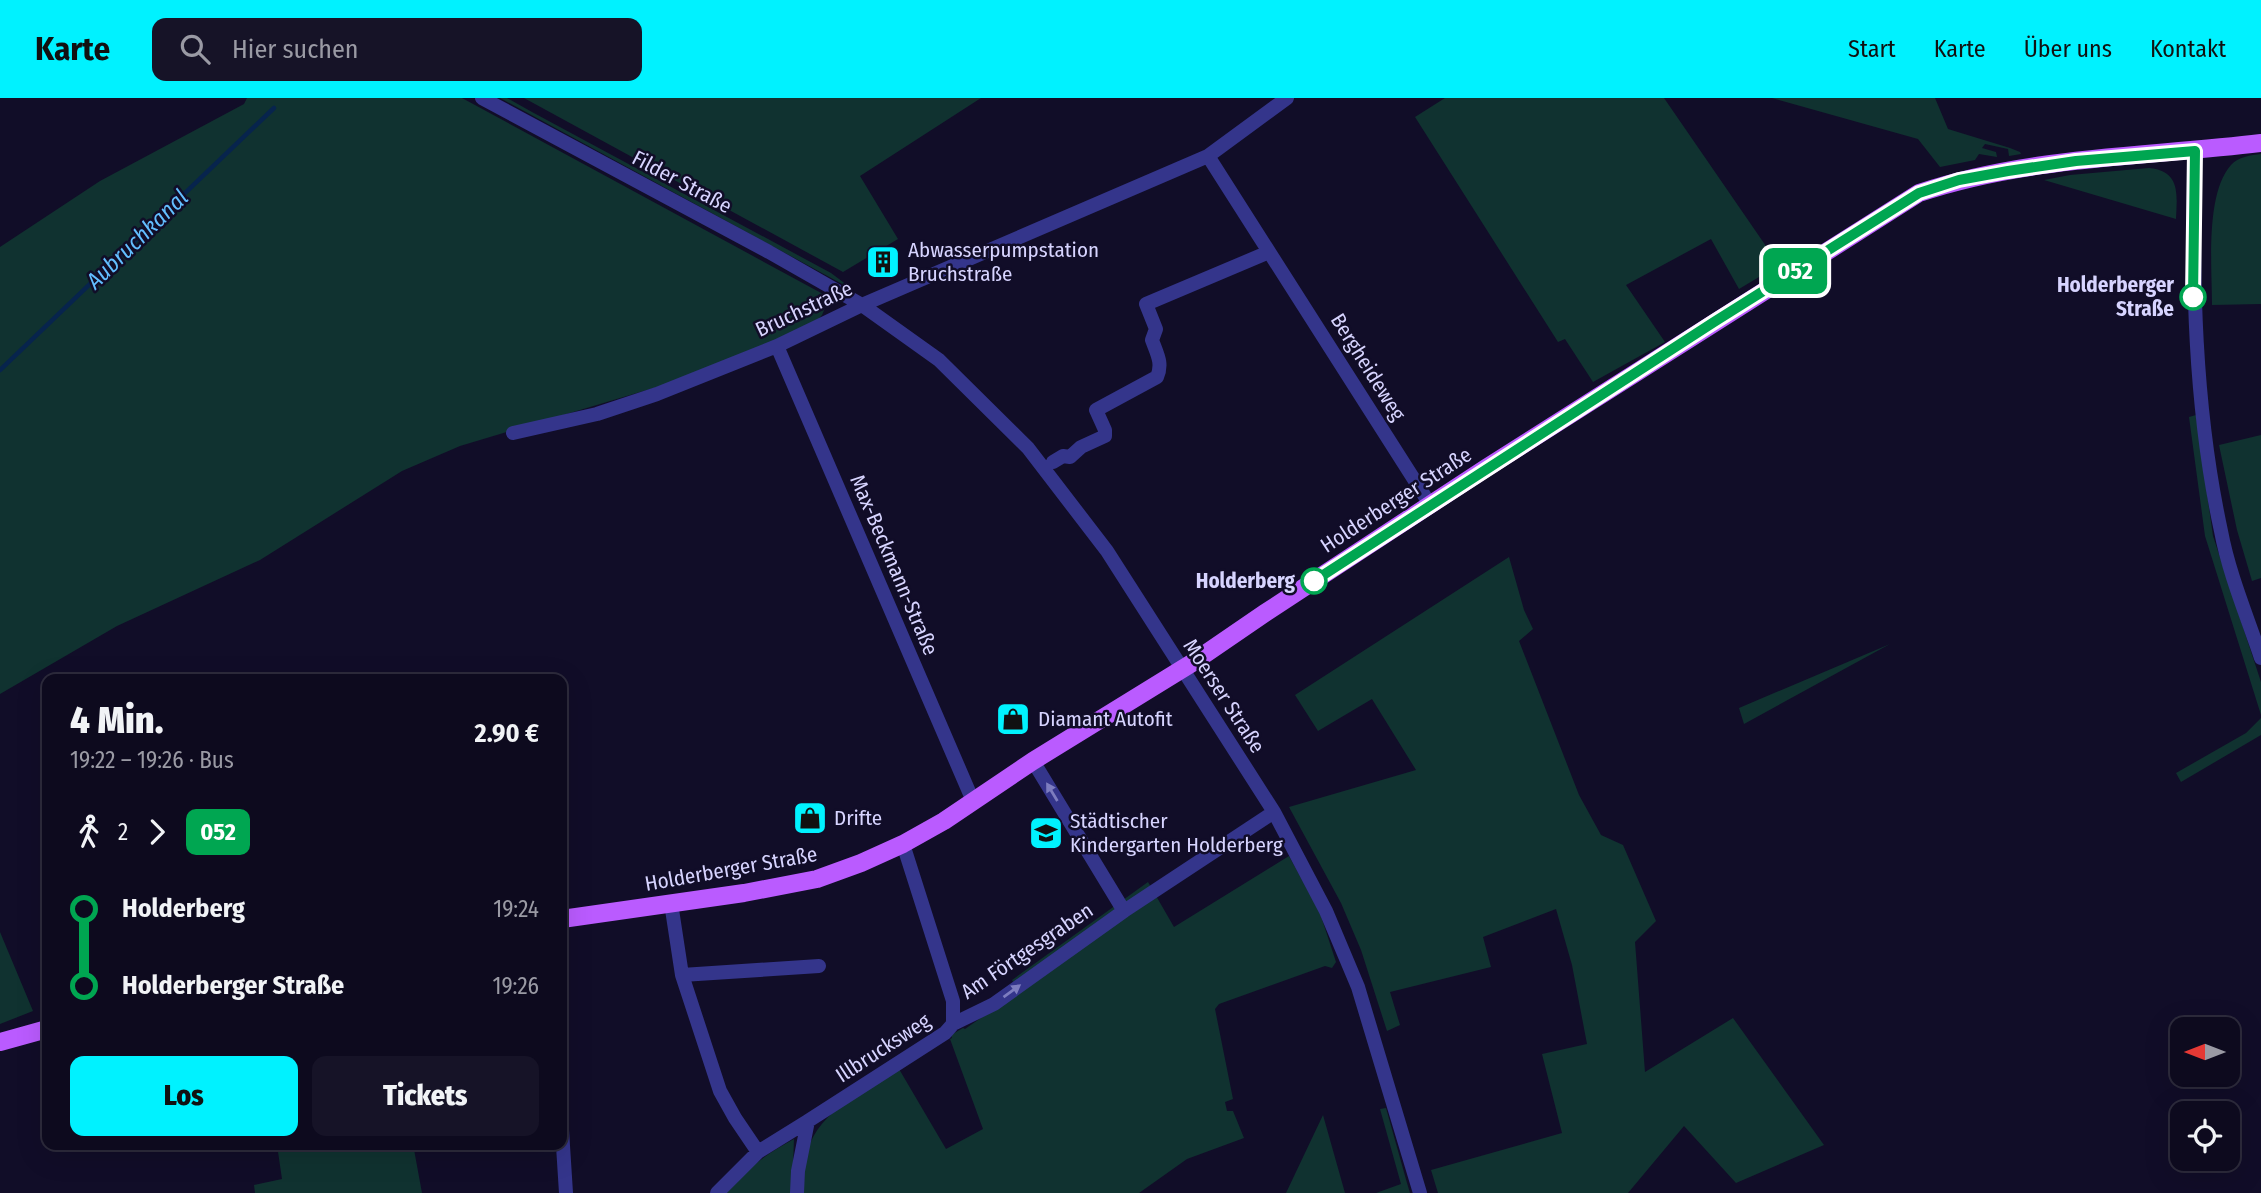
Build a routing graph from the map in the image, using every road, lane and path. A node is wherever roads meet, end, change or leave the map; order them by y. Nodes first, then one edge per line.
1 (482, 98) edge
2 (1287, 98) edge
3 (2261, 144) edge
4 (2195, 151) junction
5 (1208, 156) junction
6 (1269, 252) junction
7 (862, 305) junction
8 (777, 346) junction
9 (513, 433) dead end
10 (1053, 462) dead end
11 (1431, 506) junction
12 (2261, 657) edge
13 (1182, 669) junction
14 (1033, 761) junction
15 (973, 801) junction
16 (1274, 812) junction
17 (903, 844) junction
18 (671, 903) junction
19 (1124, 911) junction
20 (567, 918) edge
21 (819, 966) dead end
22 (682, 975) junction
23 (953, 1024) junction
24 (42, 1030) edge
25 (0, 1042) edge
26 (808, 1121) junction
27 (563, 1150) edge
28 (758, 1152) junction
29 (566, 1193) edge
30 (716, 1193) edge
31 (797, 1193) edge
32 (1420, 1193) edge

1 - 7 street, Filder Straße
2 - 5 street, Bruchstraße
3 - 4 main road, Holderberger Straße
4 - 11 main road, Holderberger Straße
4 - 12 street
5 - 6 street, Bergheideweg
5 - 7 street, Bruchstraße
6 - 10 street
6 - 11 street, Bergheideweg
7 - 8 street, Bruchstraße
7 - 13 street, Moerser Straße
8 - 9 street, Bruchstraße
8 - 15 street, Max-Beckmann-Straße
11 - 13 main road, Holderberger Straße
13 - 14 main road, Holderberger Straße
13 - 16 street, Moerser Straße
14 - 15 main road, Holderberger Straße
19 -> 14 street, Am Förtgesgraben
15 - 17 main road, Holderberger Straße
16 - 19 street, Am Förtgesgraben
16 - 32 street, Moerser Straße
17 - 18 main road, Holderberger Straße
17 - 23 street, Illbrucksweg
18 - 20 main road, Holderberger Straße
18 - 22 street
23 -> 19 street, Am Förtgesgraben
21 - 22 street
22 - 28 street
23 - 26 street, Illbrucksweg
24 - 25 main road
26 - 28 street, Illbrucksweg
26 - 31 street
27 - 29 street
28 - 30 street, Illbrucksweg

